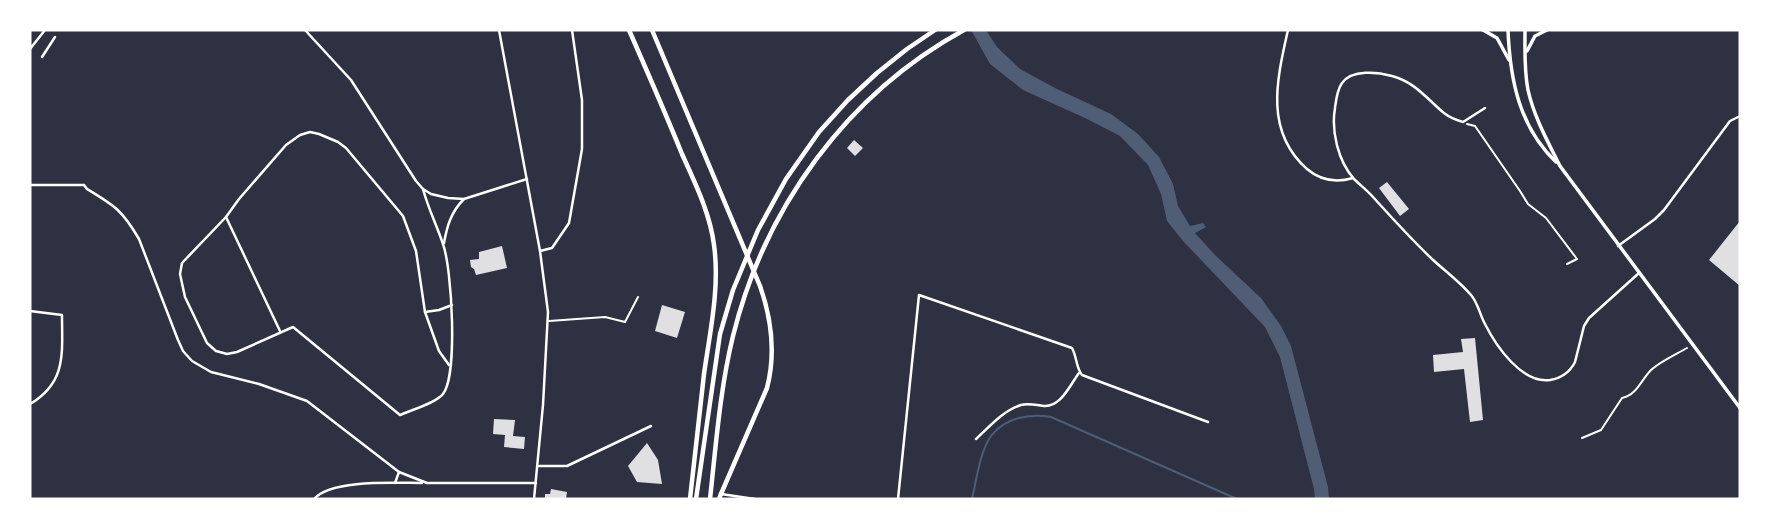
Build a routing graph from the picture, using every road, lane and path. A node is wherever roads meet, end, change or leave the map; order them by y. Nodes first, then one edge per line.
1 (45, 30) edge
2 (305, 30) edge
3 (499, 30) edge
4 (572, 30) edge
5 (629, 30) edge
6 (652, 30) edge
7 (935, 30) edge
8 (964, 30) edge
9 (1288, 30) edge
10 (1483, 30) edge
11 (1508, 30) edge
12 (1525, 30) edge
13 (1547, 30) edge
14 (55, 37) dead end
15 (30, 49) edge
16 (1525, 56) junction
17 (42, 57) dead end
18 (1510, 62) junction
19 (1485, 108) dead end
20 (1740, 116) edge
21 (1463, 122) junction
22 (1560, 166) junction
23 (1353, 178) junction
24 (527, 179) junction
25 (30, 185) edge
26 (423, 188) junction
27 (464, 199) junction
28 (226, 217) junction
29 (444, 246) junction
30 (1618, 246) junction
31 (540, 251) junction
32 (1567, 264) dead end
33 (1639, 273) junction
34 (638, 297) dead end
35 (452, 305) junction
36 (30, 311) edge
37 (425, 312) junction
38 (548, 321) junction
39 (280, 332) junction
40 (1687, 348) dead end
41 (450, 366) junction
42 (1079, 373) junction
43 (30, 404) edge
44 (1740, 408) edge
45 (1208, 422) dead end
46 (651, 426) dead end
47 (1582, 438) dead end
48 (976, 439) dead end
49 (538, 466) junction
50 (399, 471) junction
51 (427, 482) junction
52 (395, 483) junction
53 (536, 483) junction
54 (720, 497) edge
55 (737, 498) edge
56 (314, 499) edge
57 (534, 499) edge
58 (690, 499) edge
59 (696, 499) edge
60 (709, 499) edge
61 (755, 499) edge
62 (898, 499) edge

1 - 15 street
2 - 26 street
3 - 24 street
4 - 31 street
5 - 58 main road
6 - 54 main road
7 - 59 main road
8 - 60 main road
9 - 23 street
10 - 18 street
11 - 18 street
12 - 16 street
13 - 16 street
14 - 17 street
16 - 22 street
18 - 22 street
19 - 21 street
20 - 30 street
21 - 23 street
21 - 32 path
22 - 30 street
23 - 33 street
24 - 27 street
24 - 31 street
25 - 50 street
26 - 27 street
26 - 29 street
27 - 29 street
28 - 37 street
28 - 39 street
28 - 39 street
29 - 35 street
30 - 33 street
31 - 38 street
33 - 44 street
34 - 38 lane
35 - 37 street
35 - 41 street
36 - 43 street
37 - 41 street
38 - 49 street
39 - 41 street
40 - 47 path
42 - 45 street
42 - 48 street
42 - 62 street
46 - 49 street
49 - 53 street
50 - 51 street
50 - 52 street
51 - 52 street
51 - 53 street
52 - 56 street
53 - 57 street
54 - 55 street
55 - 61 street

